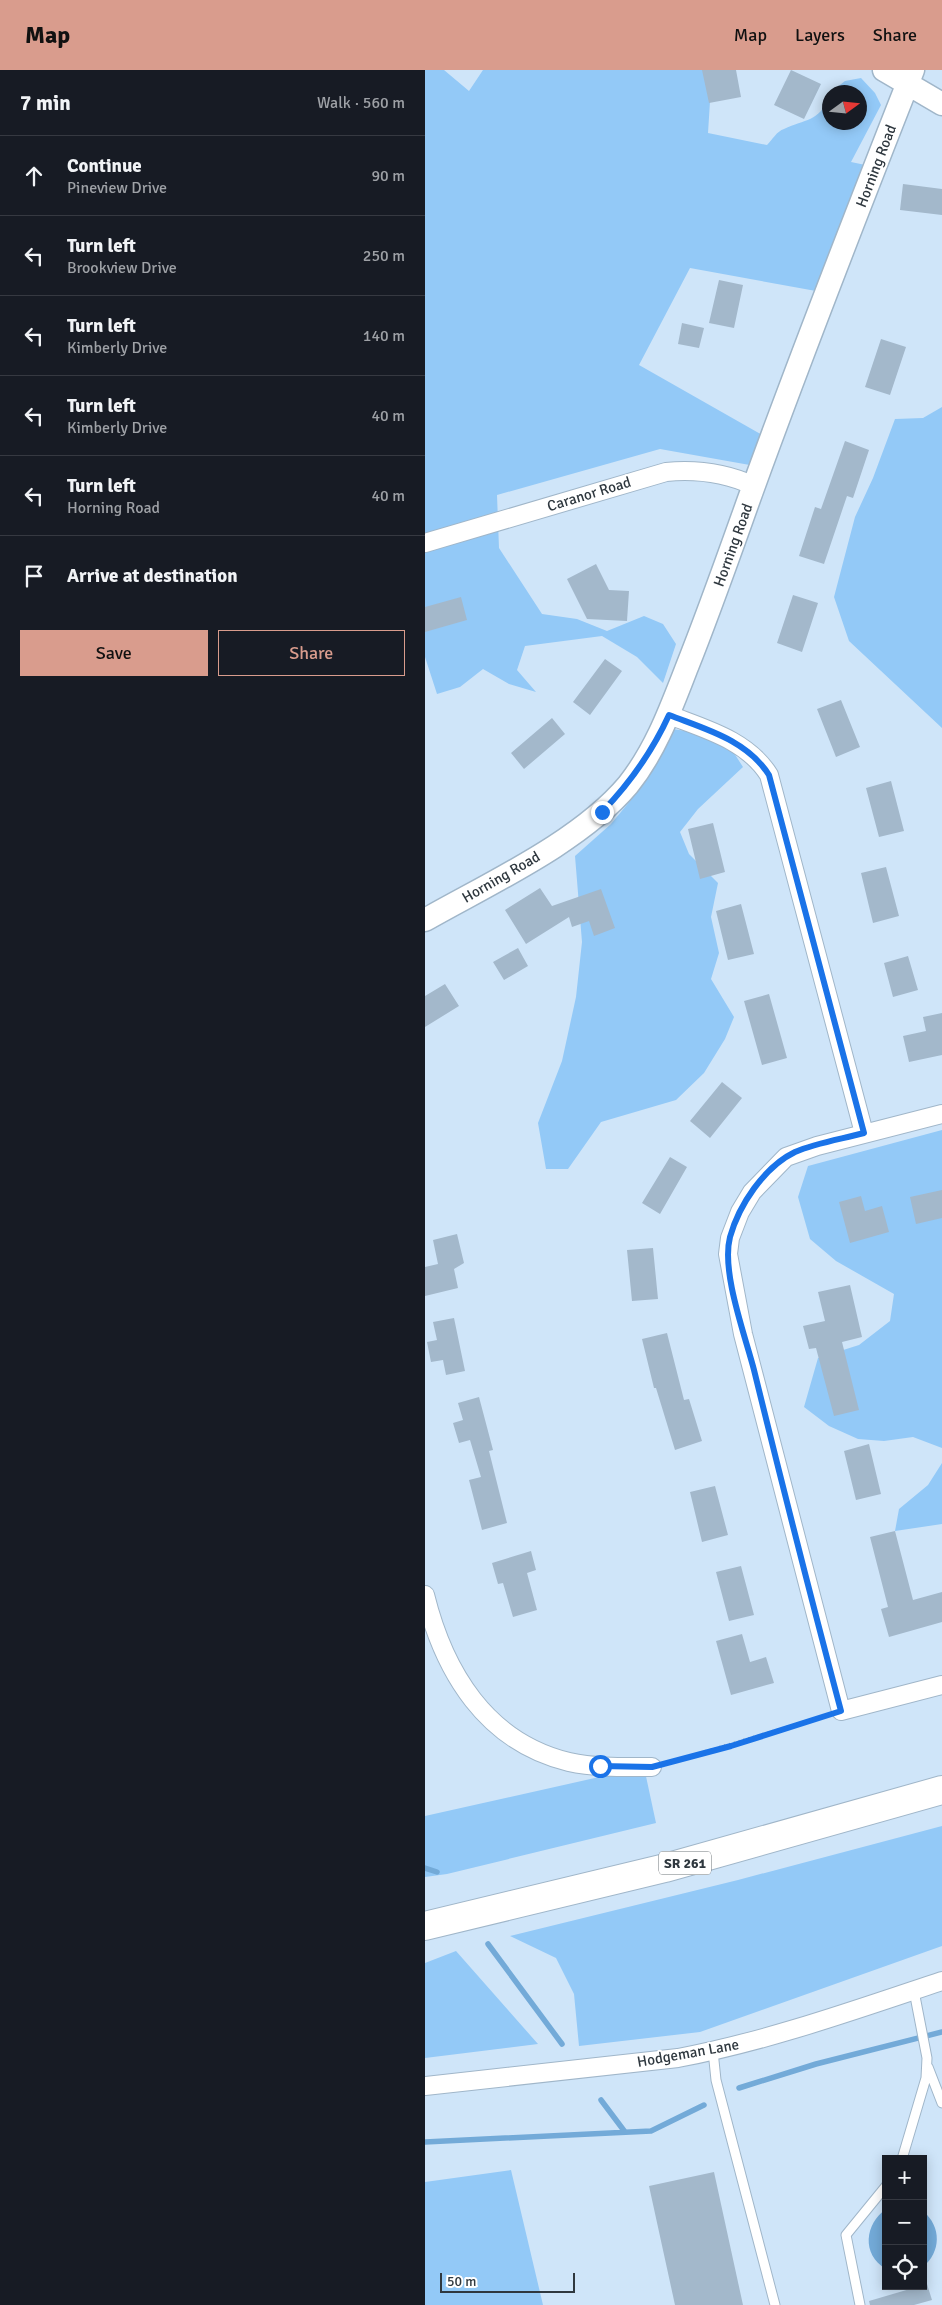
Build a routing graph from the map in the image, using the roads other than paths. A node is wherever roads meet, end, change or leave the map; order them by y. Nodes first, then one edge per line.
1 (884, 70) edge
2 (910, 77) edge
3 (942, 104) edge
4 (754, 486) junction
5 (425, 543) edge
6 (669, 715) junction
7 (425, 920) edge
8 (942, 1114) edge
9 (864, 1133) junction
10 (426, 1604) edge
11 (942, 1685) edge
12 (652, 1767) road end
13 (942, 1790) edge
14 (425, 1926) edge
15 (942, 1981) edge
16 (914, 1991) junction
17 (713, 2051) junction
18 (927, 2061) junction
19 (425, 2086) edge
20 (942, 2103) edge
21 (903, 2155) edge
22 (882, 2191) edge
23 (775, 2305) edge
24 (861, 2305) edge

1 - 2 street
2 - 3 street
2 - 4 street, Horning Road
4 - 5 street, Caranor Road
4 - 6 street, Horning Road
6 - 7 street, Horning Road
6 - 9 street
8 - 9 street
9 - 11 street
10 - 12 street
13 - 14 main road, SR 261
15 - 16 street, Hodgeman Lane
16 - 17 street, Hodgeman Lane
16 - 18 lane
17 - 19 street, Hodgeman Lane
17 - 23 lane
18 - 20 lane
18 - 21 lane
22 - 24 lane

